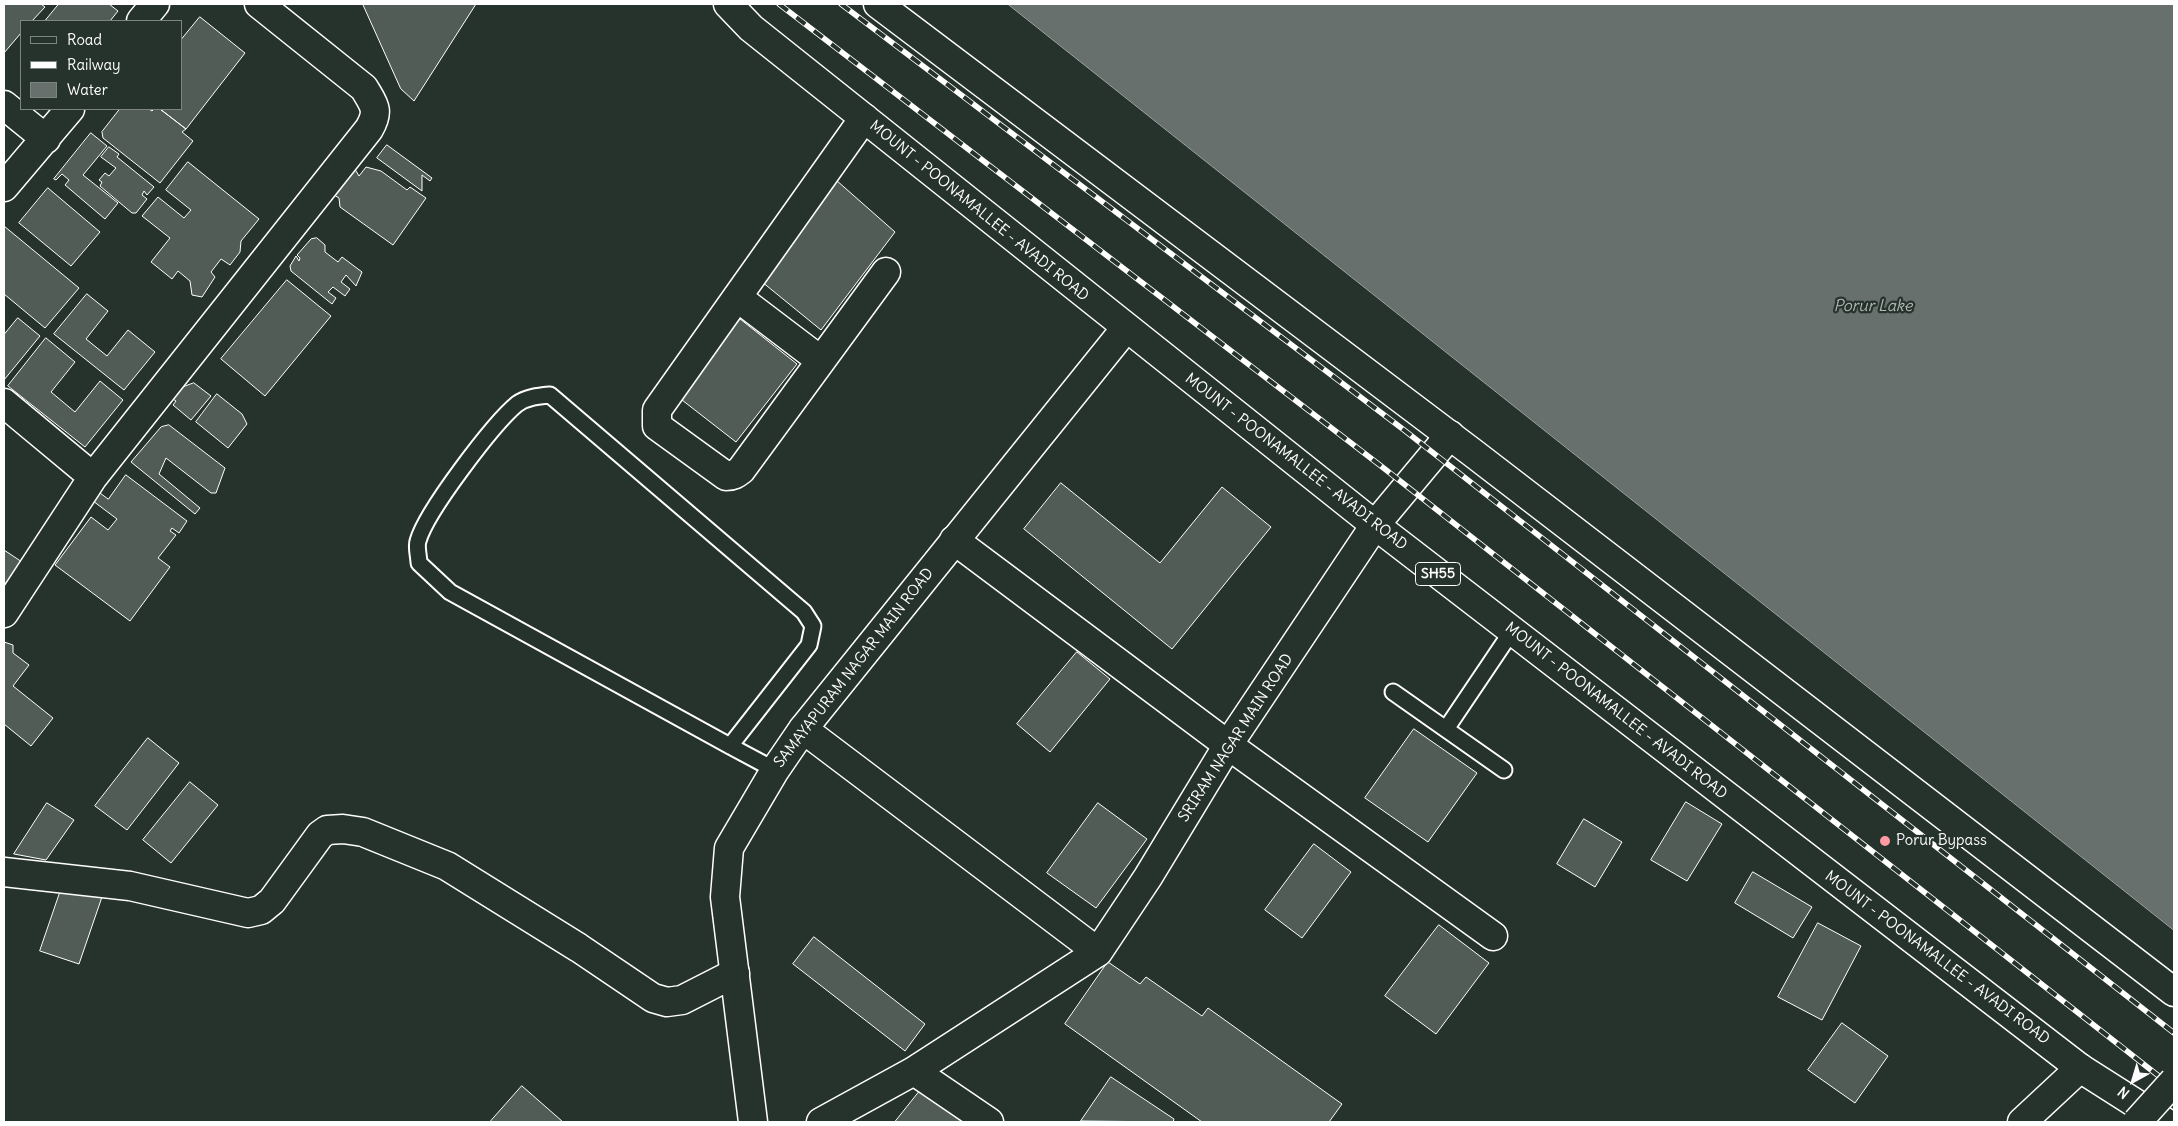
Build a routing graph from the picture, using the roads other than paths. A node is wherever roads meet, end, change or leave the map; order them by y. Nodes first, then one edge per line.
1 (155, 4) edge
2 (259, 4) edge
3 (728, 4) edge
4 (878, 4) edge
5 (142, 20) edge
6 (4, 105) edge
7 (69, 110) edge
8 (864, 118) junction
9 (46, 139) junction
10 (4, 187) edge
11 (886, 272) dead end
12 (737, 297) junction
13 (1126, 328) junction
14 (820, 360) junction
15 (4, 402) edge
16 (1450, 435) junction
17 (93, 477) junction
18 (1375, 525) junction
19 (954, 540) junction
20 (4, 613) edge
21 (1512, 631) junction
22 (1394, 692) dead end
23 (803, 729) junction
24 (1446, 729) junction
25 (730, 746) junction
26 (1228, 746) junction
27 (775, 770) junction
28 (1504, 770) dead end
29 (4, 872) edge
30 (1493, 936) dead end
31 (1098, 952) junction
32 (735, 973) junction
33 (2174, 992) edge
34 (2080, 1068) junction
35 (914, 1072) junction
36 (2174, 1081) edge
37 (753, 1122) edge
38 (820, 1122) edge
39 (989, 1122) edge
40 (2022, 1122) edge
41 (2137, 1122) edge
42 (2165, 1122) edge

1 - 5 main road
2 - 17 main road
3 - 8 main road, MOUNT - POONAMALLEE - AVADI ROAD / SH55
4 - 16 main road
6 - 9 main road
7 - 9 main road
8 - 12 main road
8 - 13 main road, MOUNT - POONAMALLEE - AVADI ROAD / SH55
9 - 10 main road
11 - 14 main road
12 - 14 main road
12 - 14 main road
13 - 18 main road, MOUNT - POONAMALLEE - AVADI ROAD / SH55
13 - 19 main road, SAMAYAPURAM NAGAR MAIN ROAD
15 - 17 main road
16 - 18 main road, SRIRAM NAGAR MAIN ROAD
16 - 33 main road
17 - 20 main road
18 - 21 main road, MOUNT - POONAMALLEE - AVADI ROAD / SH55
18 - 26 main road, SRIRAM NAGAR MAIN ROAD
19 - 23 main road, SAMAYAPURAM NAGAR MAIN ROAD
19 - 26 main road
21 - 24 lane
21 - 34 main road, MOUNT - POONAMALLEE - AVADI ROAD / SH55
22 - 24 lane
23 - 27 main road, SAMAYAPURAM NAGAR MAIN ROAD
23 - 31 main road
24 - 28 lane
25 - 25 lane
25 - 27 lane
26 - 30 main road
26 - 31 main road, SRIRAM NAGAR MAIN ROAD
27 - 32 main road, SAMAYAPURAM NAGAR MAIN ROAD
29 - 32 main road
31 - 35 main road
32 - 37 main road, SAMAYAPURAM NAGAR MAIN ROAD
34 - 40 main road
34 - 42 main road, MOUNT - POONAMALLEE - AVADI ROAD / SH55
35 - 38 main road
35 - 39 main road
36 - 41 main road, bridge

